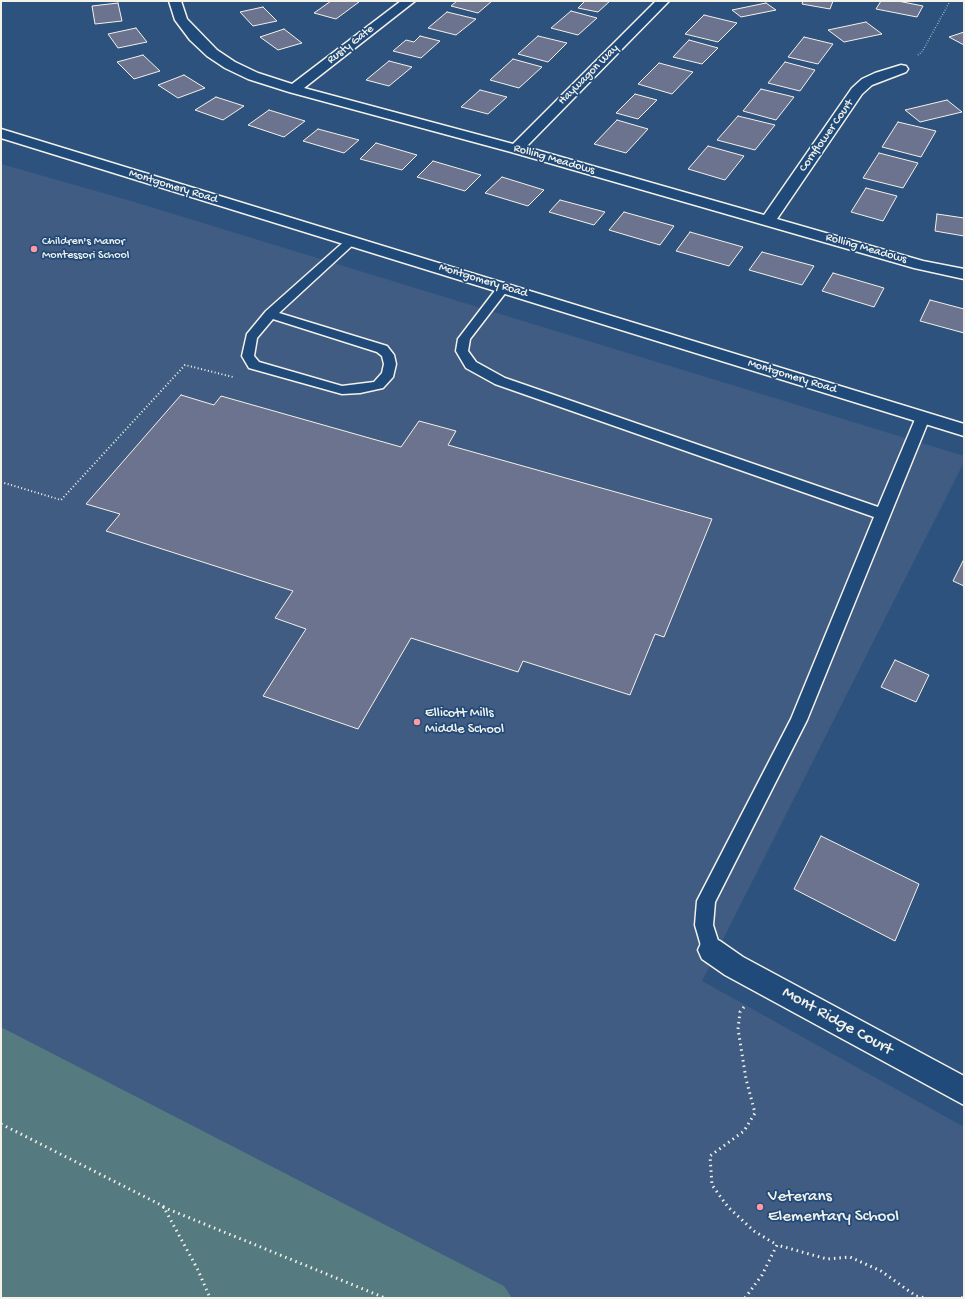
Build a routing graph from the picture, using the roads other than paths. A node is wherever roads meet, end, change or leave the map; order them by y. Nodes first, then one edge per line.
1 (175, 1) edge
2 (409, 1) edge
3 (663, 1) edge
4 (901, 69) road end
5 (294, 89) junction
6 (1, 133) edge
7 (516, 150) junction
8 (768, 221) junction
9 (351, 241) junction
10 (964, 274) edge
11 (504, 287) junction
12 (270, 314) junction
13 (923, 417) junction
14 (964, 430) edge
15 (882, 514) junction
16 (711, 950) joint
17 (964, 1091) edge

1 - 5 street, Rolling Meadows
2 - 5 street, Rusty Gate
3 - 7 street, Haywagon Way
4 - 8 street, Cornflower Court
5 - 7 street, Rolling Meadows
6 - 9 street, Montgomery Road
7 - 8 street, Rolling Meadows
8 - 10 street, Rolling Meadows
9 - 11 street, Montgomery Road
9 - 12 lane
11 - 13 street, Montgomery Road
11 - 15 lane
12 - 12 lane
13 - 14 street, Montgomery Road
13 - 15 lane
15 - 16 lane
16 - 17 street, Mont Ridge Court

